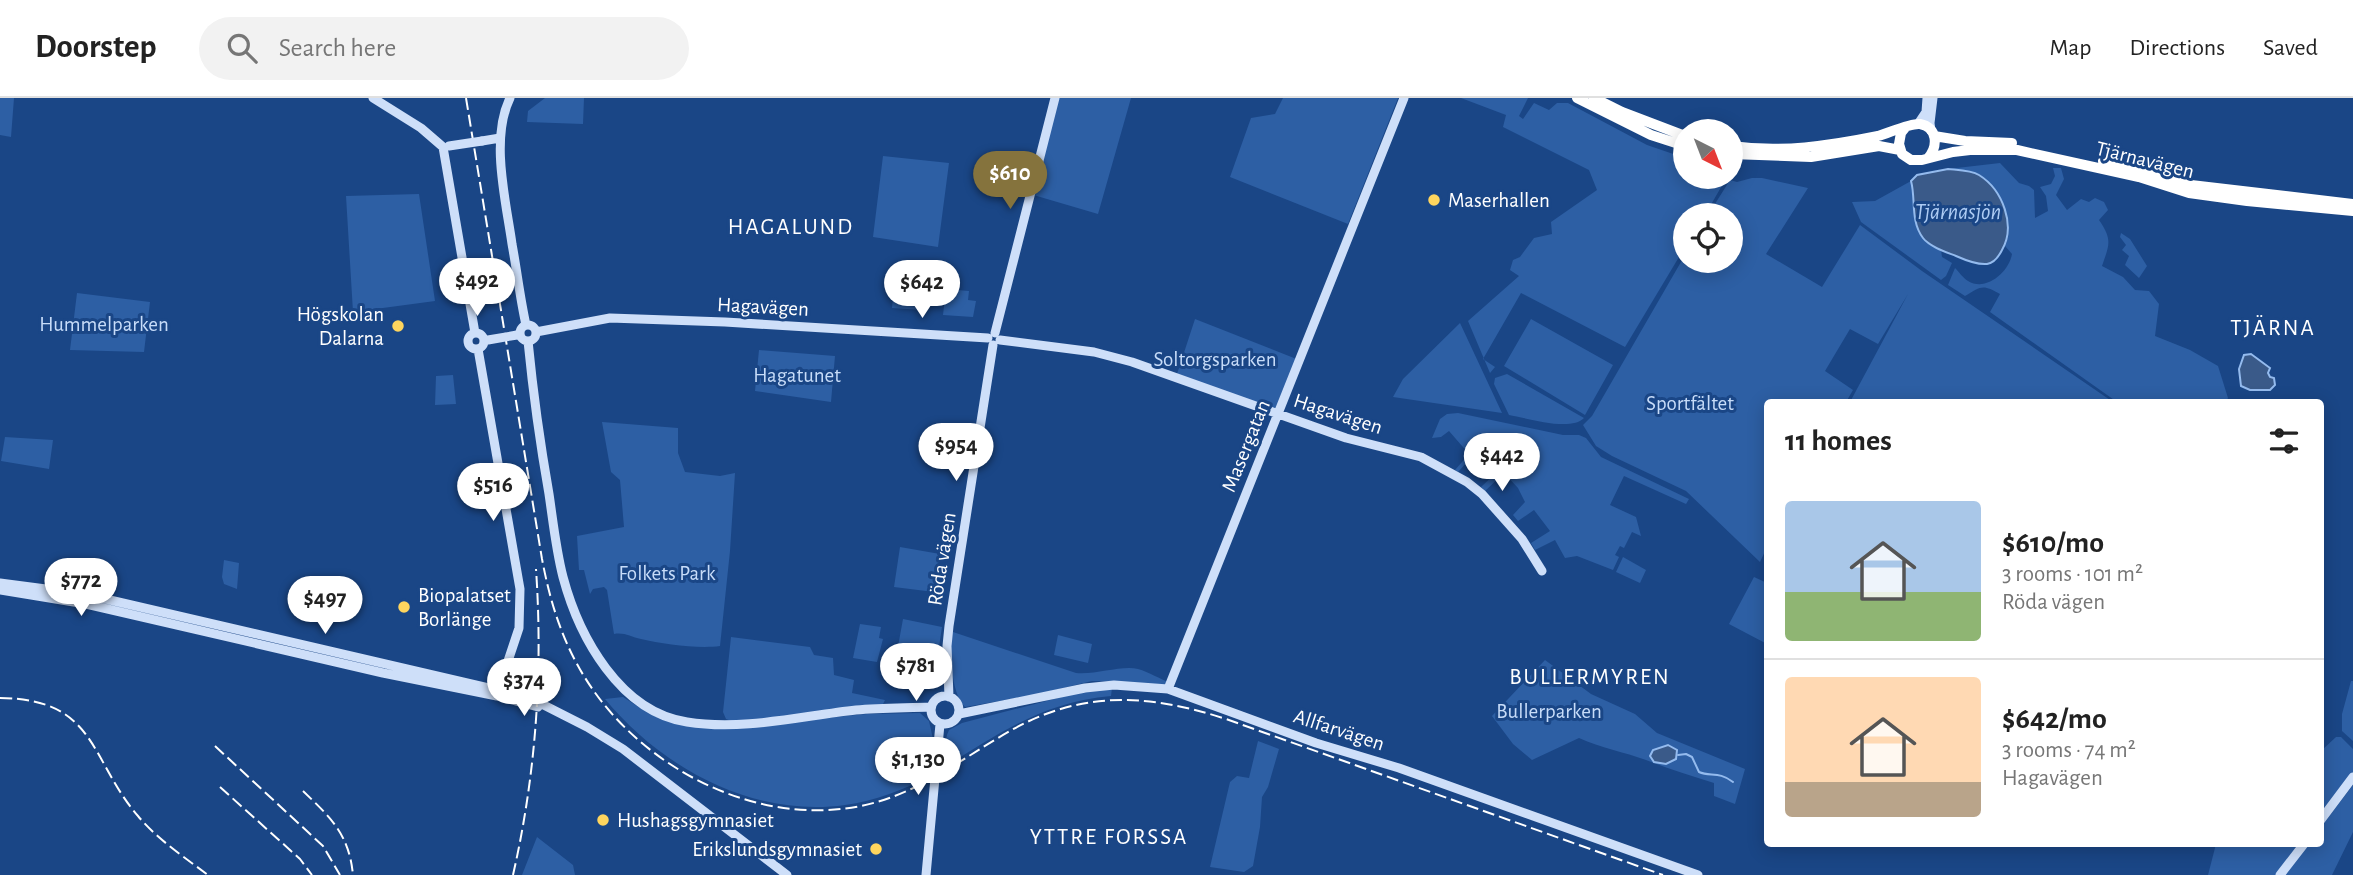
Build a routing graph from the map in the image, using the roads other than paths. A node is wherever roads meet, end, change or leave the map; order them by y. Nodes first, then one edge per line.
1 (365, 98) edge
2 (373, 98) edge
3 (510, 98) edge
4 (1055, 98) edge
5 (1404, 98) edge
6 (1577, 98) edge
7 (1594, 98) edge
8 (1927, 98) edge
9 (1933, 98) edge
10 (1918, 124) junction
11 (1905, 128) junction
12 (1673, 132) edge
13 (1933, 133) junction
14 (500, 138) junction
15 (1673, 142) edge
16 (446, 147) junction
17 (1743, 148) edge
18 (1900, 150) junction
19 (1743, 154) edge
20 (1928, 158) junction
21 (2353, 204) edge
22 (2353, 211) edge
23 (526, 325) junction
24 (536, 332) junction
25 (475, 333) junction
26 (518, 335) junction
27 (994, 339) junction
28 (486, 340) junction
29 (528, 341) junction
30 (478, 349) junction
31 (1279, 413) junction
32 (1542, 571) dead end
33 (0, 583) edge
34 (0, 590) edge
35 (508, 662) junction
36 (477, 685) junction
37 (1168, 689) junction
38 (498, 693) junction
39 (528, 697) junction
40 (949, 697) junction
41 (930, 707) junction
42 (559, 714) junction
43 (960, 714) junction
44 (940, 724) junction
45 (2353, 777) edge
46 (2324, 816) edge
47 (2302, 847) edge
48 (787, 875) edge
49 (926, 875) edge
50 (1698, 875) edge
51 (2280, 875) edge

1 - 16 street
2 - 16 street
3 - 14 street
4 - 27 street, Röda vägen
5 - 31 street, Masergatan
6 - 15 highway
7 - 12 highway
8 - 10 street
9 - 13 street
10 - 11 highway
10 - 13 highway
11 - 17 highway
11 - 18 highway
13 - 20 highway
13 - 21 highway, Tjärnavägen
14 - 16 street, bridge
14 - 23 street
16 - 25 street
18 - 19 highway
18 - 20 highway
20 - 22 highway, Tjärnavägen
23 - 24 street
23 - 26 street
24 - 27 street, Hagavägen
24 - 29 street
25 - 28 street
25 - 30 street
26 - 28 street, bridge
26 - 29 street
27 - 31 street, Hagavägen
27 - 40 street, Röda vägen
28 - 30 street
29 - 41 street
30 - 35 street
31 - 32 street, Hagavägen
31 - 37 street, Masergatan
33 - 36 street
34 - 38 street
35 - 36 street
35 - 38 street
35 - 39 street
36 - 38 street
37 - 43 street, Allfarvägen
37 - 50 street, Allfarvägen
38 - 39 street
38 - 42 street
39 - 42 street
40 - 41 street
40 - 43 street
41 - 44 street
42 - 48 street
43 - 44 street
44 - 49 street
45 - 46 street
47 - 51 street

